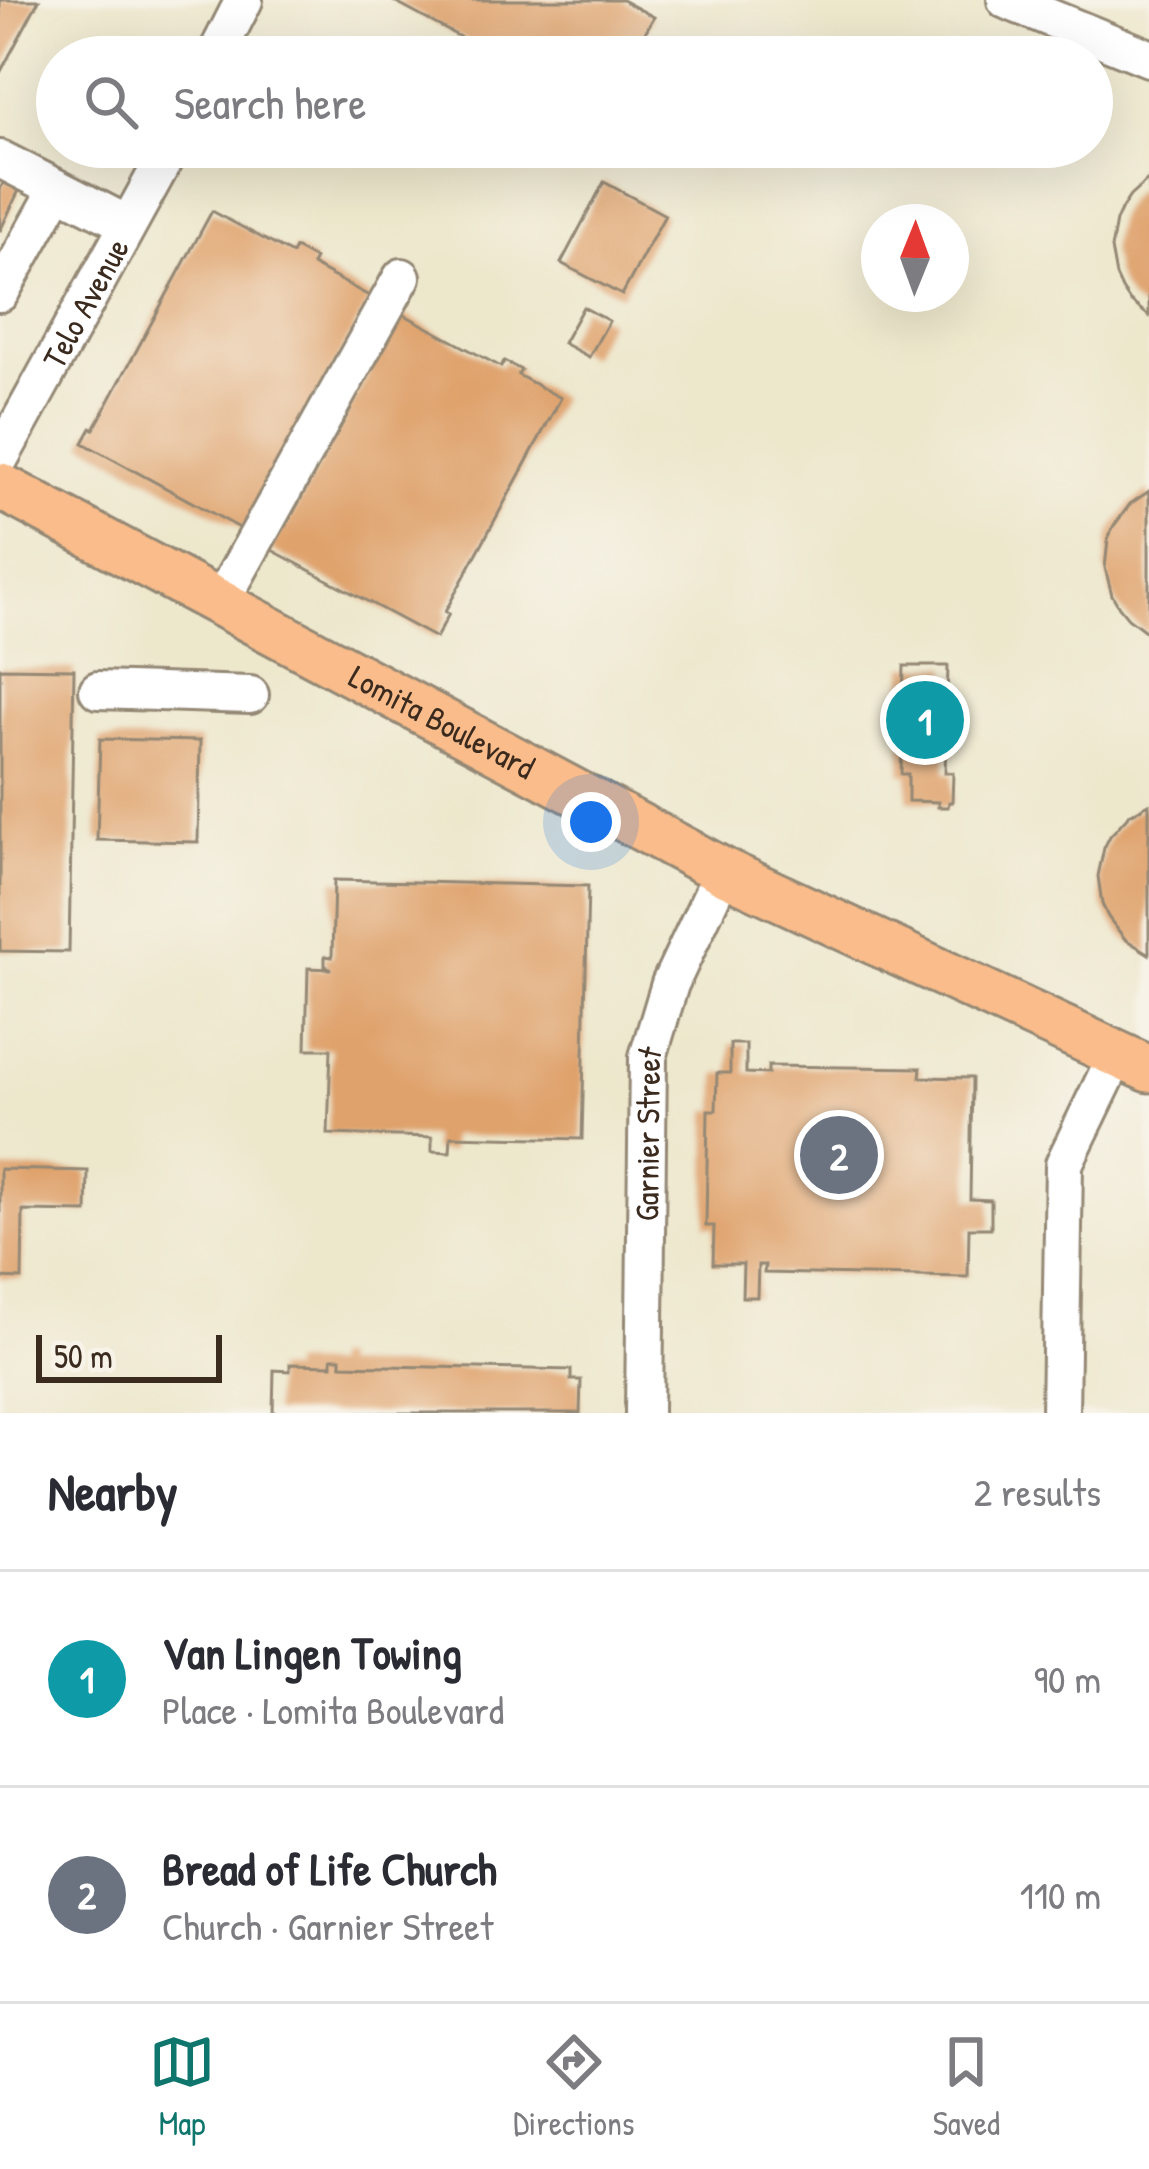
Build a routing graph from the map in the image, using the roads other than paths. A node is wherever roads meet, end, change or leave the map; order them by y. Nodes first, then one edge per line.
1 (1006, 0) edge
2 (238, 2) edge
3 (224, 36) edge
4 (1095, 36) edge
5 (1113, 43) edge
6 (1149, 58) edge
7 (0, 159) edge
8 (159, 168) edge
9 (58, 189) junction
10 (128, 224) junction
11 (401, 277) dead end
12 (0, 293) edge
13 (0, 458) edge
14 (0, 486) edge
15 (220, 602) junction
16 (98, 690) dead end
17 (250, 695) dead end
18 (723, 872) junction
19 (1134, 1060) edge
20 (644, 1413) edge
21 (1060, 1413) edge

1 - 4 street
2 - 3 street
5 - 6 street
7 - 9 street
8 - 10 street, Telo Avenue
9 - 10 street
9 - 12 street
10 - 13 street, Telo Avenue
11 - 15 street
14 - 15 main road, Lomita Boulevard
15 - 18 main road, Lomita Boulevard
16 - 17 street
18 - 19 main road, Lomita Boulevard
18 - 20 street, Garnier Street
19 - 21 street

